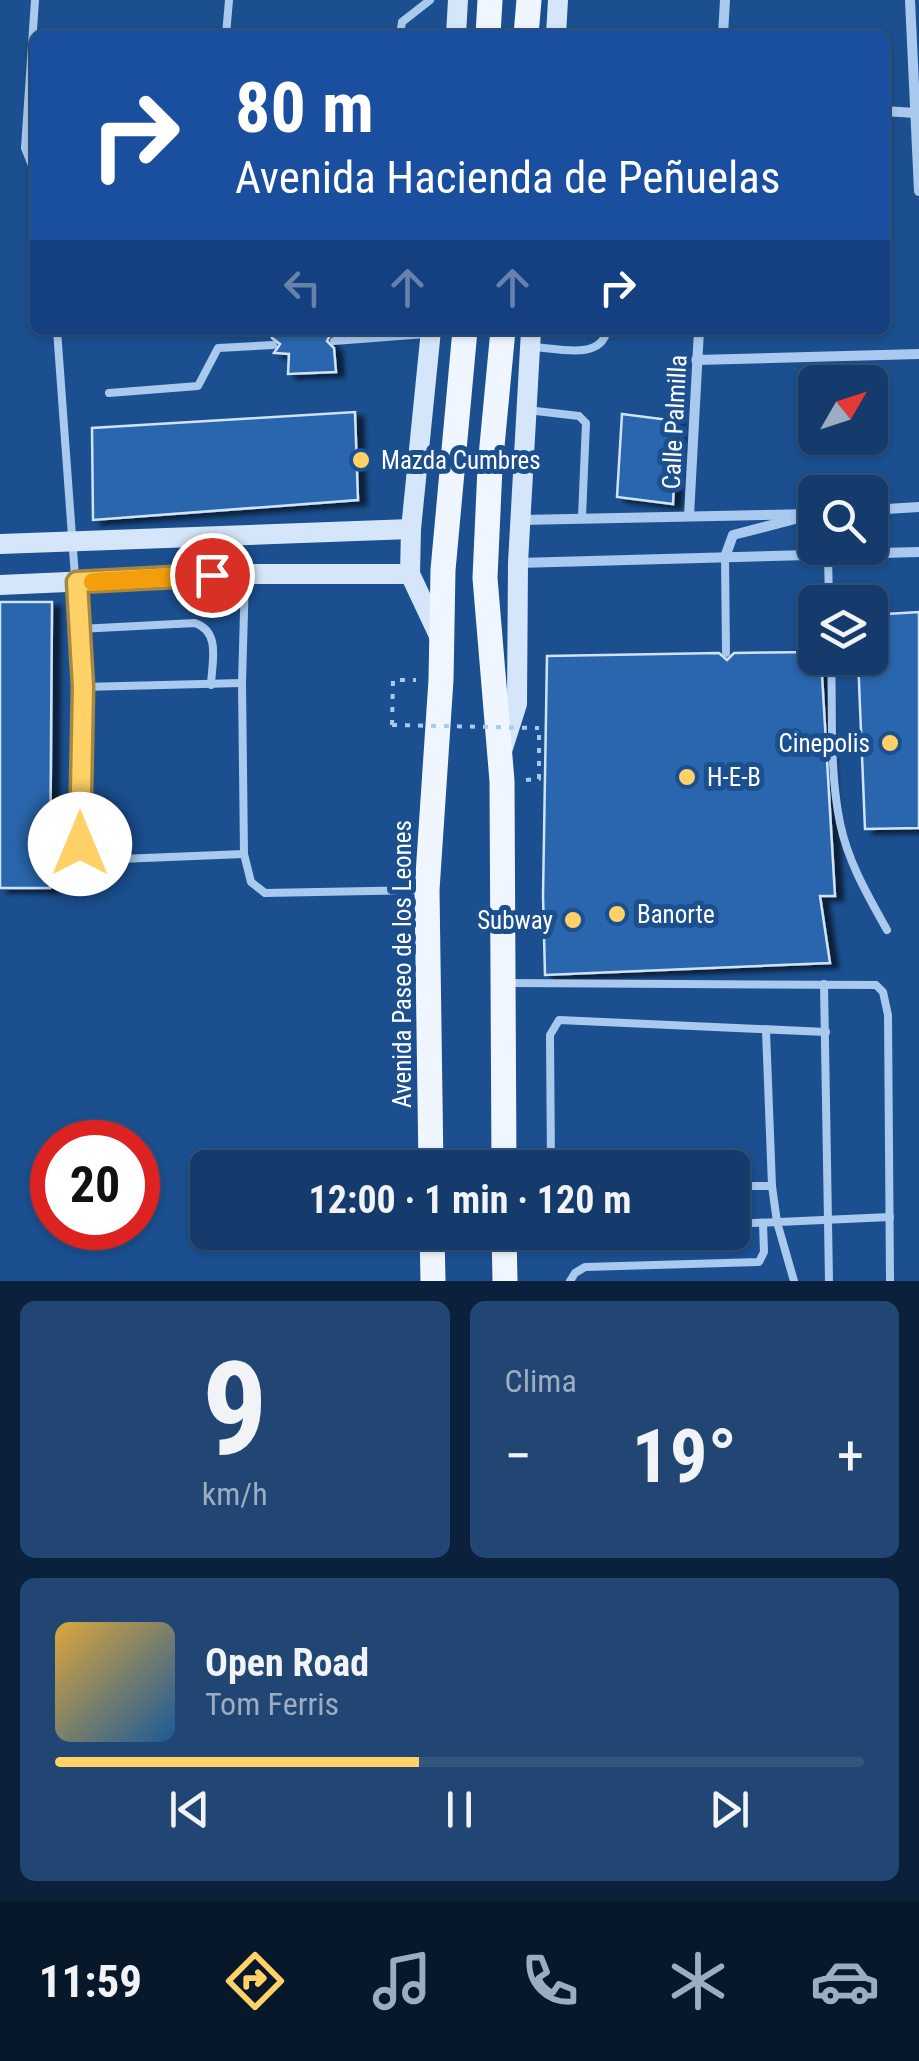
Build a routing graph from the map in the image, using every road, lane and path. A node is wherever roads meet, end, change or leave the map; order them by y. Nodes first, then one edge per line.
1 (35, 0) edge
2 (229, 0) edge
3 (430, 0) edge
4 (458, 0) edge
5 (490, 0) edge
6 (528, 0) edge
7 (558, 0) edge
8 (725, 0) edge
9 (910, 0) edge
10 (33, 30) edge
11 (226, 30) edge
12 (401, 30) edge
13 (456, 30) edge
14 (488, 30) edge
15 (526, 30) edge
16 (556, 30) edge
17 (723, 30) edge
18 (30, 74) edge
19 (890, 110) edge
20 (915, 113) junction
21 (30, 160) edge
22 (919, 190) edge
23 (57, 335) edge
24 (399, 335) edge
25 (431, 335) edge
26 (465, 335) edge
27 (503, 335) edge
28 (606, 335) edge
29 (698, 335) edge
30 (530, 338) edge
31 (334, 341) dead end
32 (273, 345) dead end
33 (919, 354) edge
34 (696, 360) junction
35 (110, 393) dead end
36 (526, 410) junction
37 (919, 508) edge
38 (888, 509) edge
39 (798, 514) edge
40 (689, 516) junction
41 (582, 517) junction
42 (798, 518) edge
43 (521, 520) junction
44 (411, 529) junction
45 (71, 542) junction
46 (0, 544) edge
47 (919, 552) edge
48 (888, 553) edge
49 (798, 556) edge
50 (725, 557) junction
51 (518, 563) junction
52 (245, 574) junction
53 (410, 574) junction
54 (77, 582) junction
55 (0, 585) edge
56 (79, 629) junction
57 (442, 642) junction
58 (726, 653) dead end
59 (832, 675) edge
60 (393, 680) dead end
61 (242, 683) junction
62 (211, 686) junction
63 (83, 687) junction
64 (500, 758) junction
65 (539, 780) dead end
66 (244, 854) junction
67 (427, 890) junction
68 (887, 930) dead end
69 (501, 983) junction
70 (824, 984) junction
71 (766, 1031) junction
72 (826, 1032) junction
73 (431, 1150) edge
74 (504, 1150) edge
75 (551, 1150) edge
76 (750, 1186) edge
77 (772, 1186) junction
78 (890, 1217) junction
79 (827, 1220) junction
80 (776, 1222) junction
81 (750, 1223) edge
82 (763, 1223) junction
83 (432, 1250) edge
84 (504, 1250) edge
85 (433, 1281) edge
86 (504, 1281) edge
87 (570, 1281) edge
88 (794, 1281) edge
89 (829, 1281) edge
90 (890, 1281) edge

1 - 10 lane
2 - 11 lane
3 - 12 lane
4 - 13 street
5 - 14 main road
6 - 15 main road
7 - 16 street
8 - 17 street
9 - 20 street
18 - 21 lane
19 - 20 street
20 - 22 street
23 - 45 lane
24 - 31 lane
25 - 44 street, Avenida Paseo de los Leones
26 - 57 main road, Avenida Paseo de los Leones
27 - 64 main road
28 - 30 lane
29 - 34 street, Calle Palmilla
30 - 36 street
32 - 35 lane
33 - 34 street
34 - 40 street, Calle Palmilla
36 - 41 lane
36 - 43 street
37 - 38 street
39 - 40 street
40 - 41 street
41 - 43 street
42 - 50 street
43 - 51 street
44 - 45 street
44 - 53 street, Avenida Paseo de los Leones
45 - 46 street
45 - 54 lane
47 - 48 street
49 - 50 street
50 - 51 street
50 - 58 lane
51 - 64 street
52 - 53 street
52 - 54 street
52 - 61 lane
53 - 57 street, Avenida Paseo de los Leones
54 - 55 street
54 - 56 lane
56 - 62 lane
56 - 63 lane
57 - 67 main road, Avenida Paseo de los Leones
59 - 68 lane
60 - 65 path, bridge
61 - 62 lane
61 - 66 lane
62 - 63 lane
63 - 66 lane
64 - 69 main road
66 - 67 lane
67 - 73 main road, Avenida Paseo de los Leones
69 - 70 lane
69 - 74 main road
70 - 72 lane
70 - 78 lane
71 - 72 lane
71 - 75 lane
71 - 77 lane
72 - 79 lane
76 - 77 lane
77 - 80 lane
78 - 79 lane
78 - 90 lane
79 - 80 lane
79 - 89 lane
80 - 82 lane
80 - 88 lane
81 - 82 lane
82 - 87 lane
83 - 85 main road
84 - 86 main road

